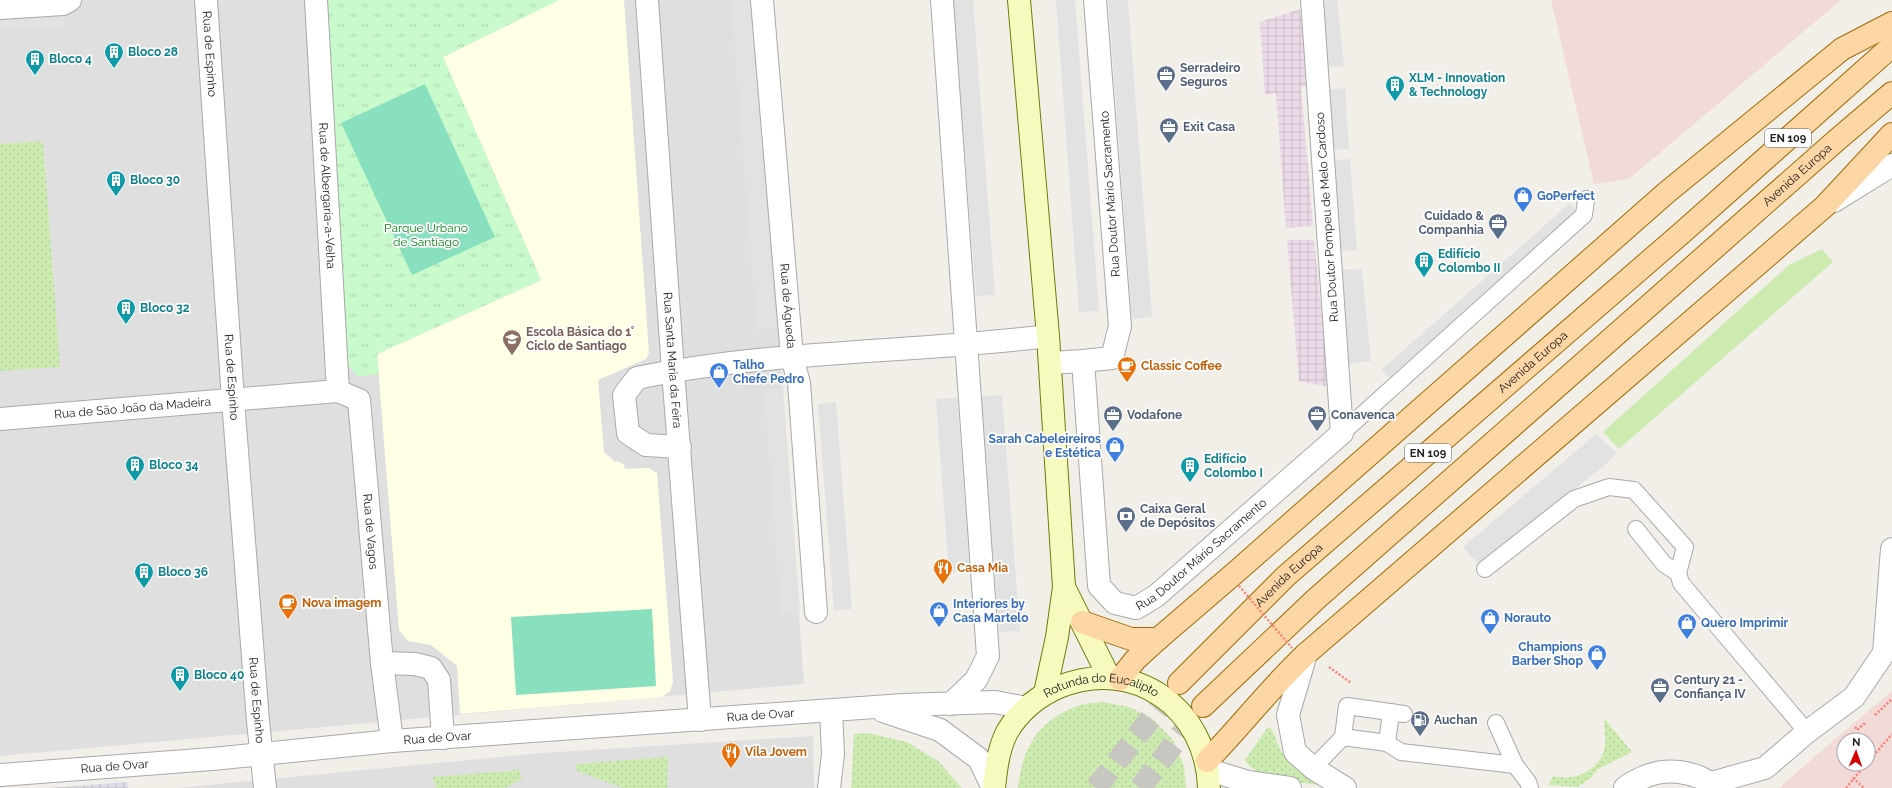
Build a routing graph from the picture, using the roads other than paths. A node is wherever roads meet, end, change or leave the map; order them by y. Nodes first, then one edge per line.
1 (70, 0) edge
2 (206, 0) edge
3 (316, 0) edge
4 (647, 0) edge
5 (762, 0) edge
6 (942, 0) edge
7 (1019, 0) edge
8 (1095, 0) edge
9 (1312, 0) edge
10 (0, 8) edge
11 (1892, 23) edge
12 (1892, 46) edge
13 (1892, 94) edge
14 (1892, 134) edge
15 (1892, 166) edge
16 (1586, 199) dead end
17 (1822, 208) junction
18 (1048, 336) junction
19 (965, 344) junction
20 (792, 357) junction
21 (1083, 361) junction
22 (1050, 363) junction
23 (673, 371) junction
24 (338, 391) junction
25 (233, 400) junction
26 (359, 400) joint
27 (0, 418) edge
28 (1342, 433) junction
29 (680, 446) junction
30 (1636, 529) dead end
31 (1892, 549) edge
32 (1485, 569) dead end
33 (1678, 573) junction
34 (1064, 587) junction
35 (816, 612) dead end
36 (1082, 622) junction
37 (1158, 639) junction
38 (1299, 651) junction
39 (382, 663) junction
40 (1115, 678) junction
41 (1179, 682) tunnel mouth
42 (1046, 693) junction
43 (951, 704) junction
44 (1203, 706) tunnel mouth
45 (1026, 708) junction
46 (876, 709) junction
47 (831, 711) junction
48 (700, 720) junction
49 (1496, 723) dead end
50 (1807, 732) junction
51 (1343, 737) junction
52 (443, 738) junction
53 (392, 741) junction
54 (1387, 743) junction
55 (261, 754) junction
56 (1515, 764) junction
57 (1313, 768) junction
58 (1765, 768) junction
59 (1208, 773) edge
60 (0, 775) edge
61 (1714, 785) edge
62 (265, 788) edge
63 (829, 788) edge
64 (993, 788) edge
65 (1290, 788) edge
66 (1345, 788) edge
67 (1530, 788) edge
68 (1625, 788) edge
69 (1756, 788) edge

1 - 10 street
2 - 25 street, Rua de Espinho
3 - 24 street, Rua de Albergaria-a-Velha
4 - 23 street, Rua Santa Maria da Feira
5 - 20 street, Rua de Águeda
6 - 19 street
7 - 18 street
8 - 21 street, Rua Doutor Mário Sacramento
9 - 28 street, Rua Doutor Pompeu de Melo Cardoso
11 - 37 main road
12 - 41 main road, Avenida Europa / EN 109
13 - 44 main road, Avenida Europa / EN 109
14 - 17 main road
15 - 17 street
16 - 28 lane
17 - 38 main road
18 - 19 street
18 - 22 street
19 - 20 street
19 - 43 street
20 - 23 street
20 - 35 street, Rua de Águeda
21 - 22 street, Rua Doutor Mário Sacramento
21 - 28 street, Rua Doutor Mário Sacramento
22 - 34 street
23 - 29 street, Rua Santa Maria da Feira
23 - 29 street
24 - 25 street, Rua de São João da Madeira
24 - 26 street, Rua de São João da Madeira
25 - 27 street, Rua de São João da Madeira
25 - 55 street, Rua de Espinho
26 - 39 street, Rua de Vagos
29 - 48 street, Rua Santa Maria da Feira
30 - 33 lane
31 - 50 street
32 - 33 lane
33 - 50 lane
34 - 36 street
34 - 42 street
36 - 37 main road
36 - 40 street
37 - 40 main road
38 - 57 street
38 - 59 main road
39 - 52 street
39 - 53 street, Rua de Vagos
40 - 42 street, Rotunda do Eucalipto
40 - 59 street, Rotunda do Eucalipto
42 - 45 street, Rotunda do Eucalipto
43 - 45 street, Rua de Ovar
43 - 46 street, Rua de Ovar
45 - 64 street, Rotunda do Eucalipto
46 - 47 street, Rua de Ovar
46 - 64 street, Rua de Ovar
47 - 48 street, Rua de Ovar
47 - 63 street
48 - 52 street, Rua de Ovar
49 - 56 lane
50 - 58 street
51 - 54 lane
51 - 54 lane
51 - 57 lane
52 - 53 street, Rua de Ovar
53 - 55 street, Rua de Ovar
54 - 56 lane
55 - 60 street, Rua de Ovar
55 - 62 street, Rua de Espinho
56 - 67 lane
57 - 66 street
58 - 61 street
58 - 69 street
59 - 65 street
61 - 68 street

